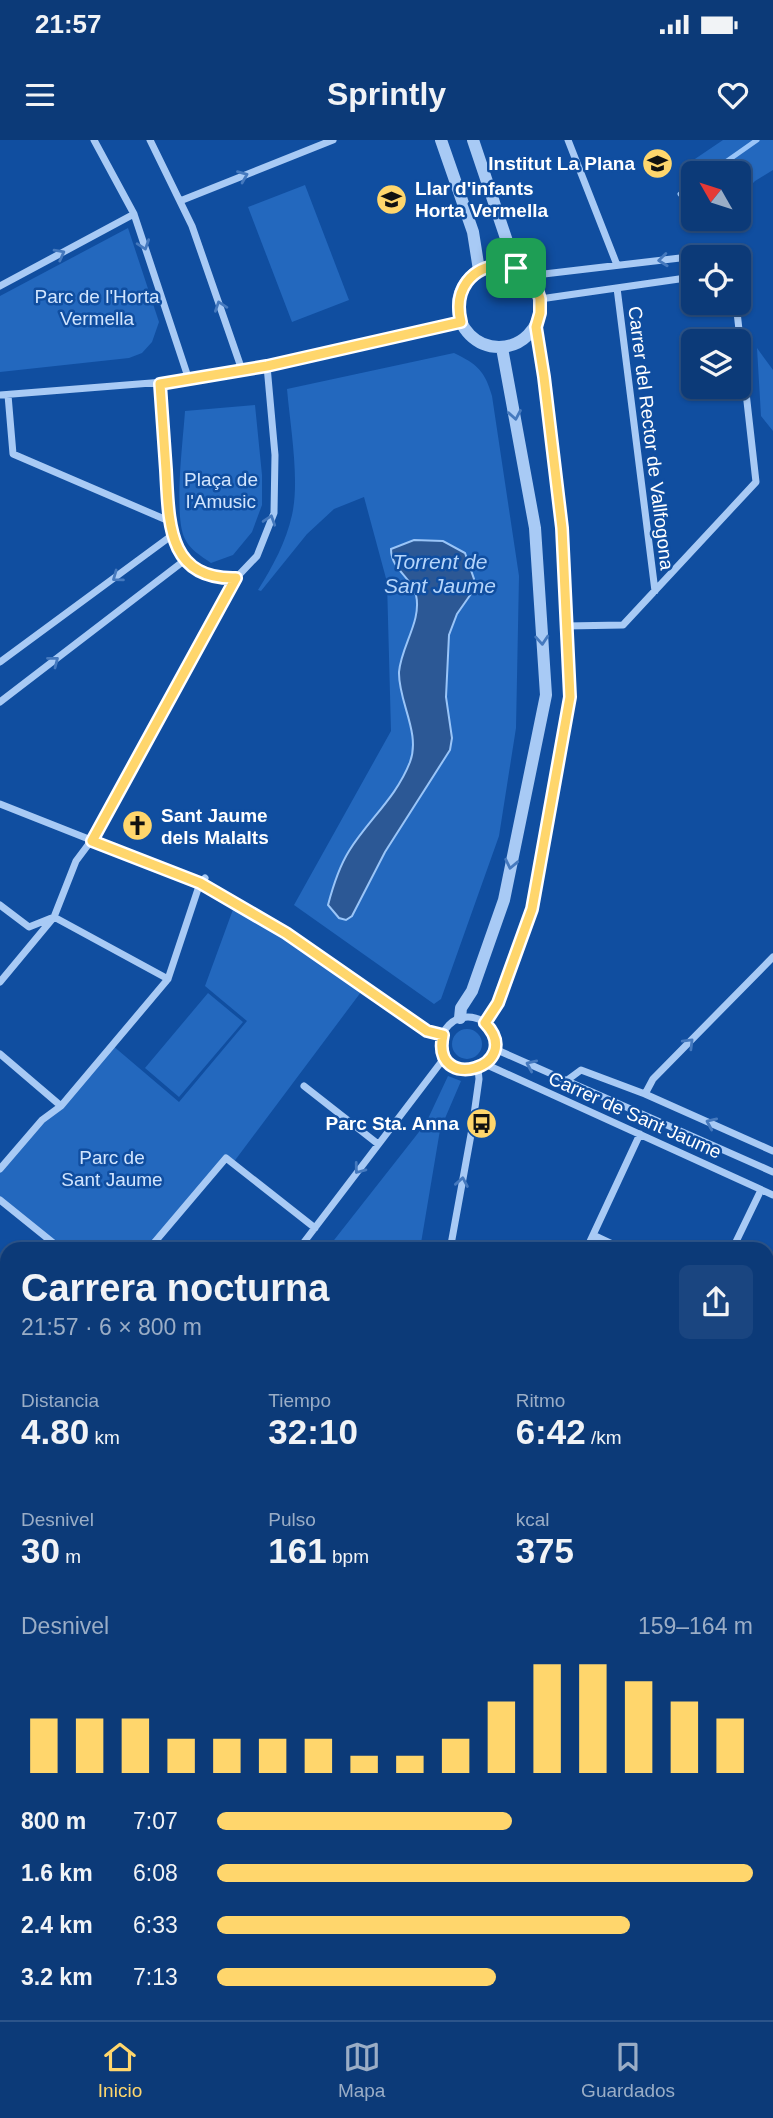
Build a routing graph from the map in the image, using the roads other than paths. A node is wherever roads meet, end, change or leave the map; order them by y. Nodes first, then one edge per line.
1 (94, 140) edge
2 (150, 140) edge
3 (333, 140) edge
4 (441, 140) edge
5 (473, 140) edge
6 (568, 140) edge
7 (180, 201) junction
8 (134, 214) junction
9 (681, 258) edge
10 (617, 265) junction
11 (516, 268) junction
12 (479, 270) junction
13 (527, 276) junction
14 (681, 279) edge
15 (0, 286) edge
16 (617, 288) junction
17 (540, 299) junction
18 (737, 315) edge
19 (461, 322) junction
20 (536, 327) junction
21 (502, 348) junction
22 (267, 366) junction
23 (242, 370) junction
24 (189, 380) junction
25 (160, 384) junction
26 (4, 395) edge
27 (169, 521) junction
28 (172, 536) junction
29 (185, 559) junction
30 (236, 578) junction
31 (655, 591) junction
32 (566, 626) junction
33 (0, 662) edge
34 (0, 702) edge
35 (0, 804) edge
36 (92, 841) junction
37 (202, 881) junction
38 (0, 905) edge
39 (54, 917) junction
40 (773, 957) edge
41 (168, 979) junction
42 (0, 982) edge
43 (460, 1018) junction
44 (485, 1023) junction
45 (443, 1035) junction
46 (495, 1049) junction
47 (0, 1055) edge
48 (445, 1057) junction
49 (482, 1066) junction
50 (566, 1081) junction
51 (304, 1086) dead end
52 (645, 1094) junction
53 (61, 1106) junction
54 (640, 1134) junction
55 (377, 1144) junction
56 (773, 1151) edge
57 (0, 1169) edge
58 (773, 1172) edge
59 (761, 1190) junction
60 (773, 1195) edge
61 (0, 1200) edge
62 (314, 1228) junction
63 (593, 1235) junction
64 (52, 1242) edge
65 (155, 1242) edge
66 (304, 1242) edge
67 (451, 1242) edge
68 (590, 1242) edge
69 (608, 1242) edge
70 (737, 1242) edge

1 - 8 street
2 - 7 street
7 -> 3 street
4 - 12 street
5 - 11 street
6 - 10 street
23 -> 7 street
15 -> 8 street
8 -> 24 street
9 -> 10 street
10 - 13 street
11 - 12 street
11 - 13 street
12 - 19 street
13 - 17 street
14 - 16 street
16 - 17 street
16 - 31 street, Carrer del Rector de Vallfogona
17 - 20 street
18 - 31 street
19 - 21 street
19 - 22 street
20 - 21 street
20 - 32 street
21 -> 43 street
22 - 23 street
30 -> 22 street
23 - 24 street
24 - 25 street
25 - 26 street
25 - 27 street
26 - 27 street
27 - 28 street
28 - 29 street
28 -> 33 street
29 - 30 street
34 -> 29 street
30 - 36 street
31 - 32 street
32 - 44 street
35 - 36 street
36 - 37 street
36 - 39 street
37 - 41 street
37 - 45 street
38 - 39 street
39 - 41 street
39 - 42 street
52 -> 40 street
41 - 53 street
43 - 44 street
43 - 45 street
44 - 46 street
45 - 48 street
46 - 49 street
50 -> 46 street, Carrer de Sant Jaume
47 - 53 street
48 - 49 street
48 - 55 street
49 - 54 street, Carrer de Sant Jaume
67 -> 49 street
50 - 52 street, Carrer de Sant Jaume
50 - 58 street, Carrer de Sant Jaume
51 - 55 street
56 -> 52 street, Carrer de Sant Jaume
53 - 57 street
54 - 59 street, Carrer de Sant Jaume
54 - 63 street
55 -> 62 street
59 - 60 street, Carrer de Sant Jaume
59 - 70 street
61 - 64 street
62 - 65 street
62 - 66 street
63 - 68 street
63 - 69 street

